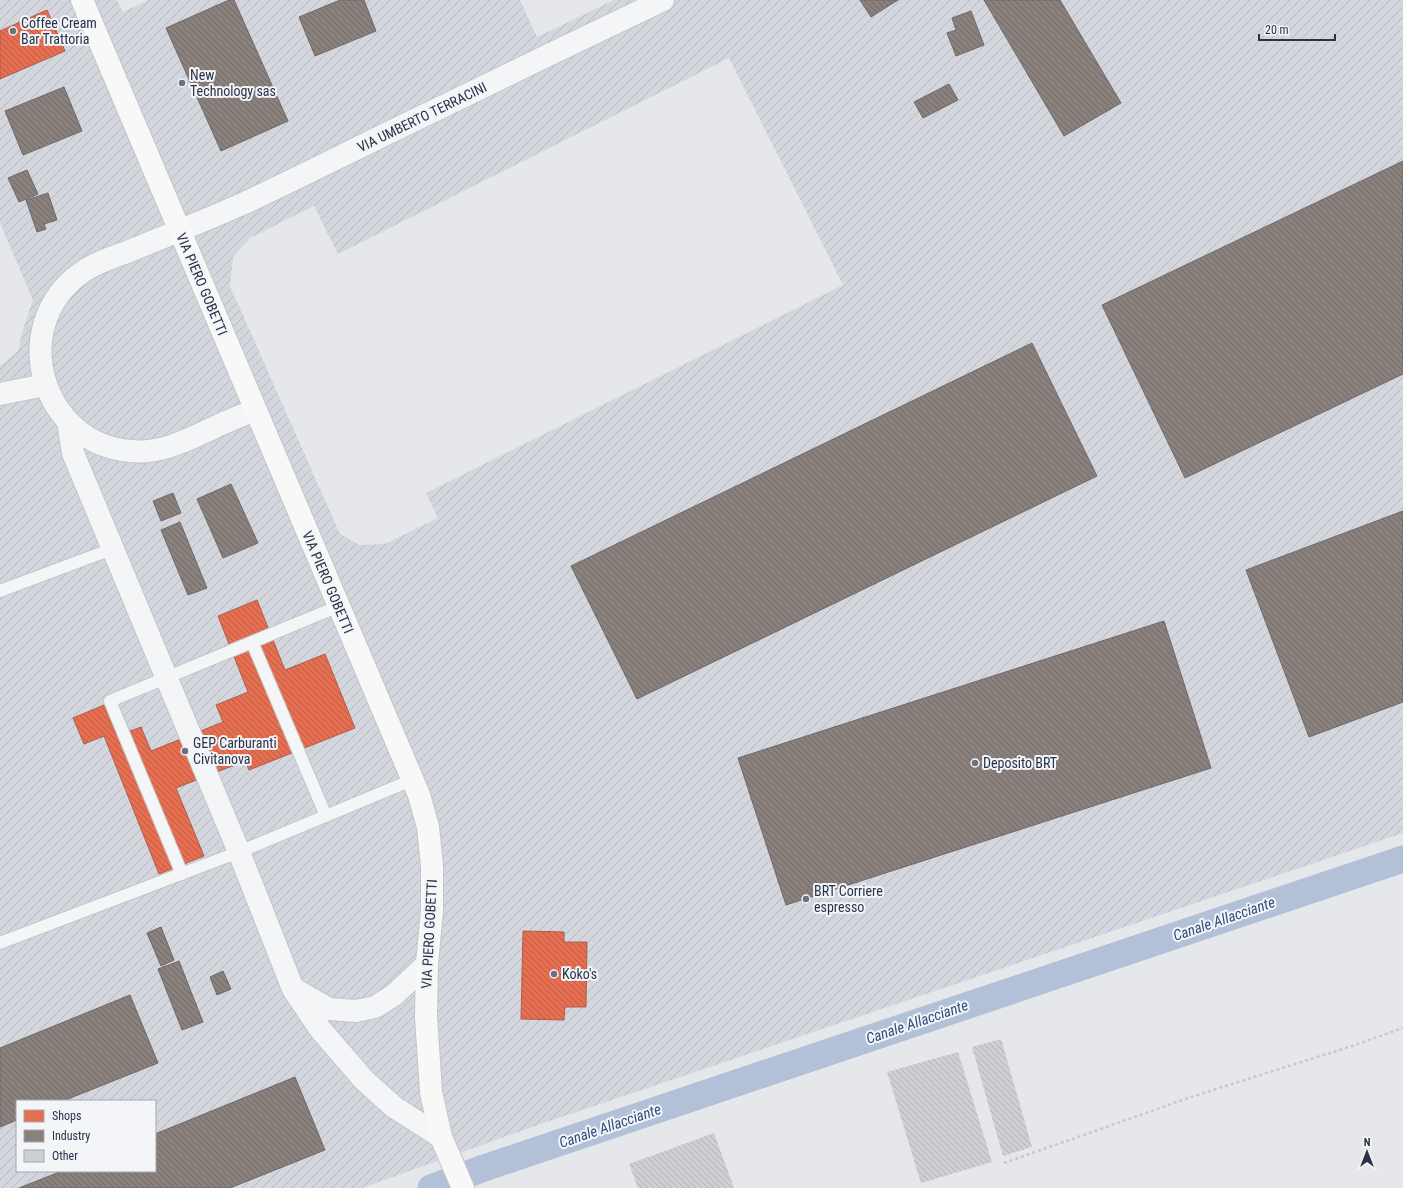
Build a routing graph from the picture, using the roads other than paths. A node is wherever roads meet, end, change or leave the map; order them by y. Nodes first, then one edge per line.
1 (82, 0) edge
2 (663, 0) edge
3 (179, 231) junction
4 (45, 384) junction
5 (0, 394) edge
6 (256, 410) junction
7 (68, 422) junction
8 (112, 549) junction
9 (0, 592) edge
10 (339, 606) junction
11 (252, 642) junction
12 (166, 677) junction
13 (412, 780) junction
14 (326, 816) junction
15 (238, 852) junction
16 (182, 874) junction
17 (0, 943) edge
18 (427, 964) junction
19 (293, 989) junction
20 (445, 1147) junction
21 (463, 1188) edge

1 - 3 street, VIA PIERO GOBETTI
2 - 3 street, VIA UMBERTO TERRACINI
3 - 4 street, VIA UMBERTO TERRACINI
3 - 6 street, VIA PIERO GOBETTI
4 - 5 street
4 - 7 street, VIA UMBERTO TERRACINI
6 - 7 street
6 - 10 street, VIA PIERO GOBETTI
7 - 8 street
8 - 9 lane
8 - 12 street
10 - 11 lane
10 - 13 street, VIA PIERO GOBETTI
11 - 12 lane
11 - 14 lane
12 - 15 street
12 - 16 lane
13 - 14 lane
13 - 18 street, VIA PIERO GOBETTI
14 - 15 lane
15 - 16 lane
15 - 19 street
16 - 17 lane
18 - 19 street
18 - 20 street, VIA PIERO GOBETTI
19 - 20 street
20 - 21 street, VIA PIERO GOBETTI

